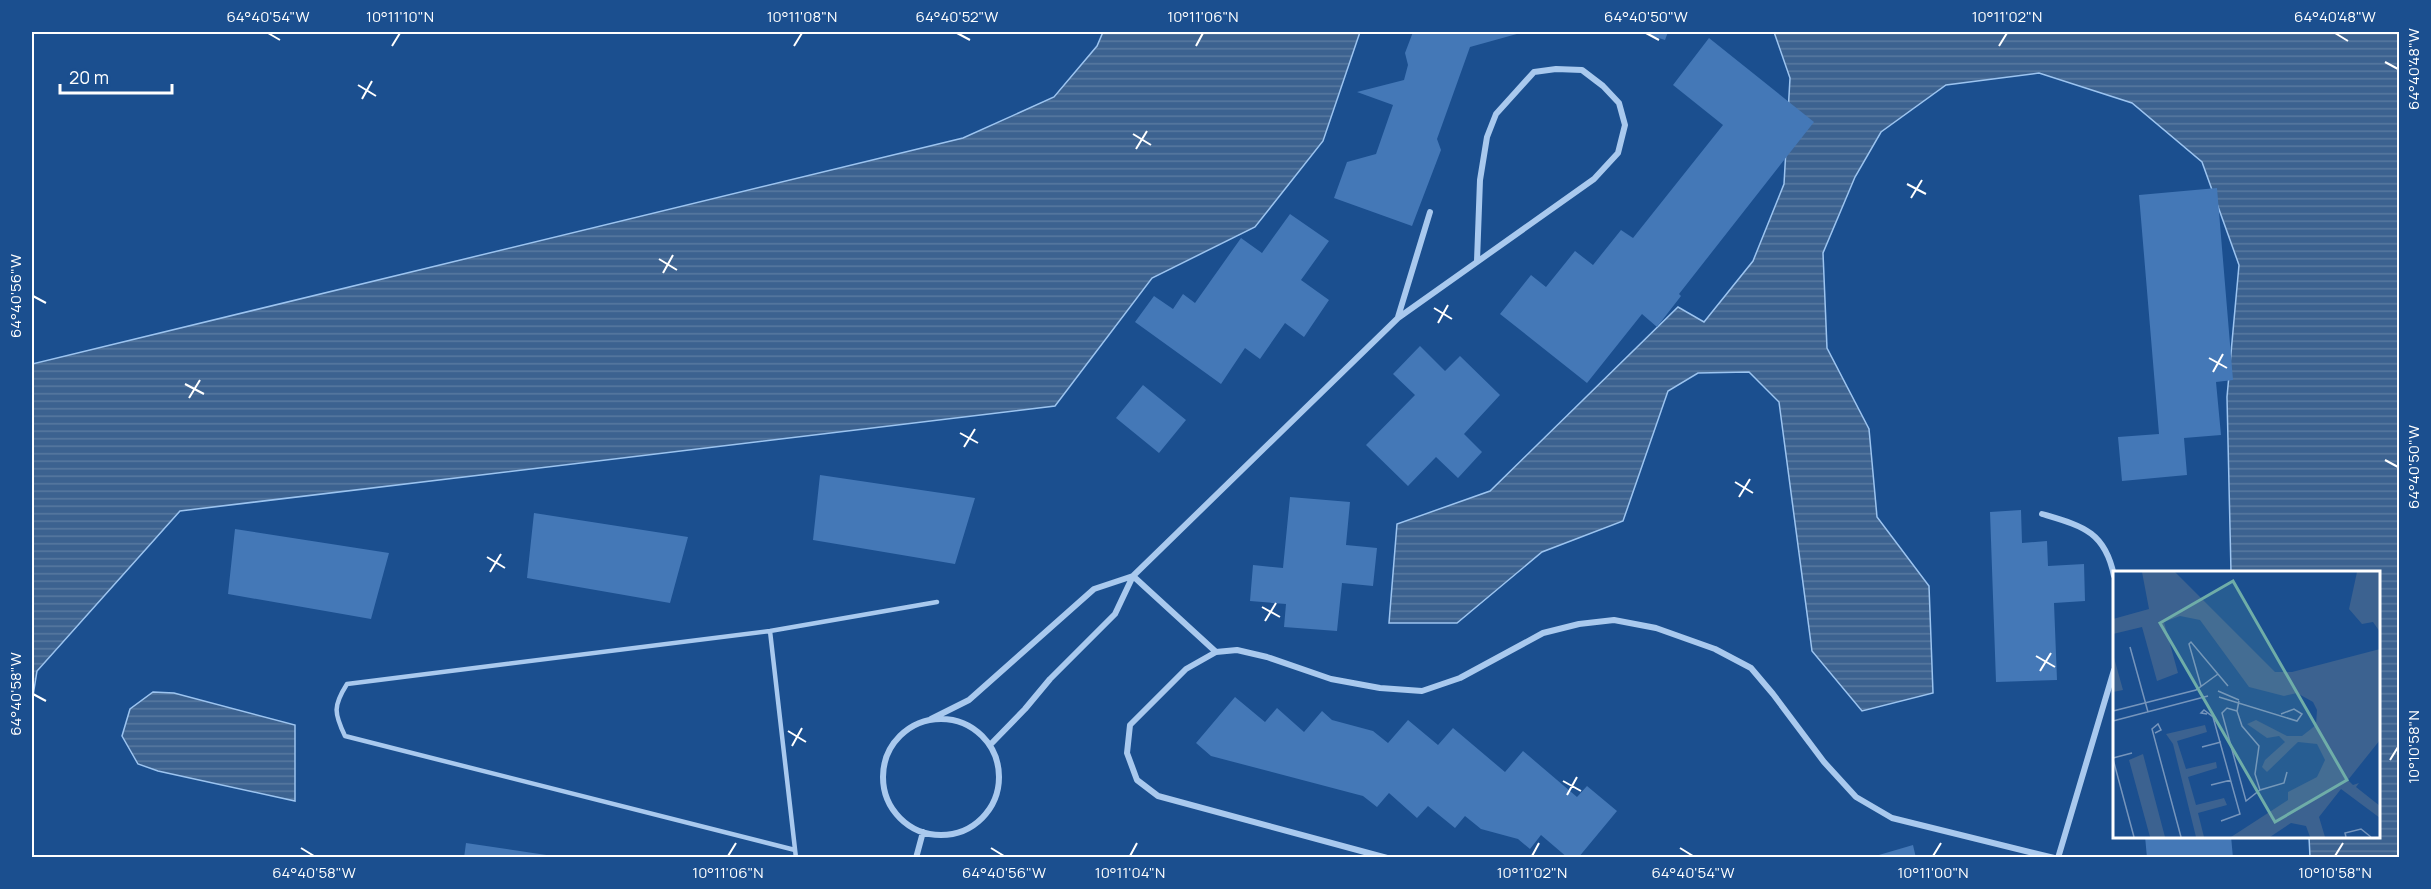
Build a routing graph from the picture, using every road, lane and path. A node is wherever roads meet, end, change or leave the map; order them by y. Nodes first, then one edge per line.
1 (1430, 212) dead end
2 (1477, 261) junction
3 (1398, 318) junction
4 (2042, 513) dead end
5 (2113, 571) edge
6 (1133, 576) junction
7 (937, 602) dead end
8 (770, 631) junction
9 (1216, 652) junction
10 (2113, 676) edge
11 (927, 720) junction
12 (990, 745) junction
13 (923, 832) junction
14 (795, 850) junction
15 (796, 858) edge
16 (916, 858) edge
17 (1388, 858) edge
18 (2056, 858) edge

1 - 3 street
2 - 2 street
2 - 3 street
3 - 6 street
4 - 5 street
6 - 9 street
6 - 11 street
6 - 12 street
7 - 8 lane
8 - 14 lane
8 - 14 lane
9 - 17 street
9 - 18 street
10 - 18 street
11 - 12 street
11 - 13 street
12 - 13 street
13 - 16 street
14 - 15 lane

